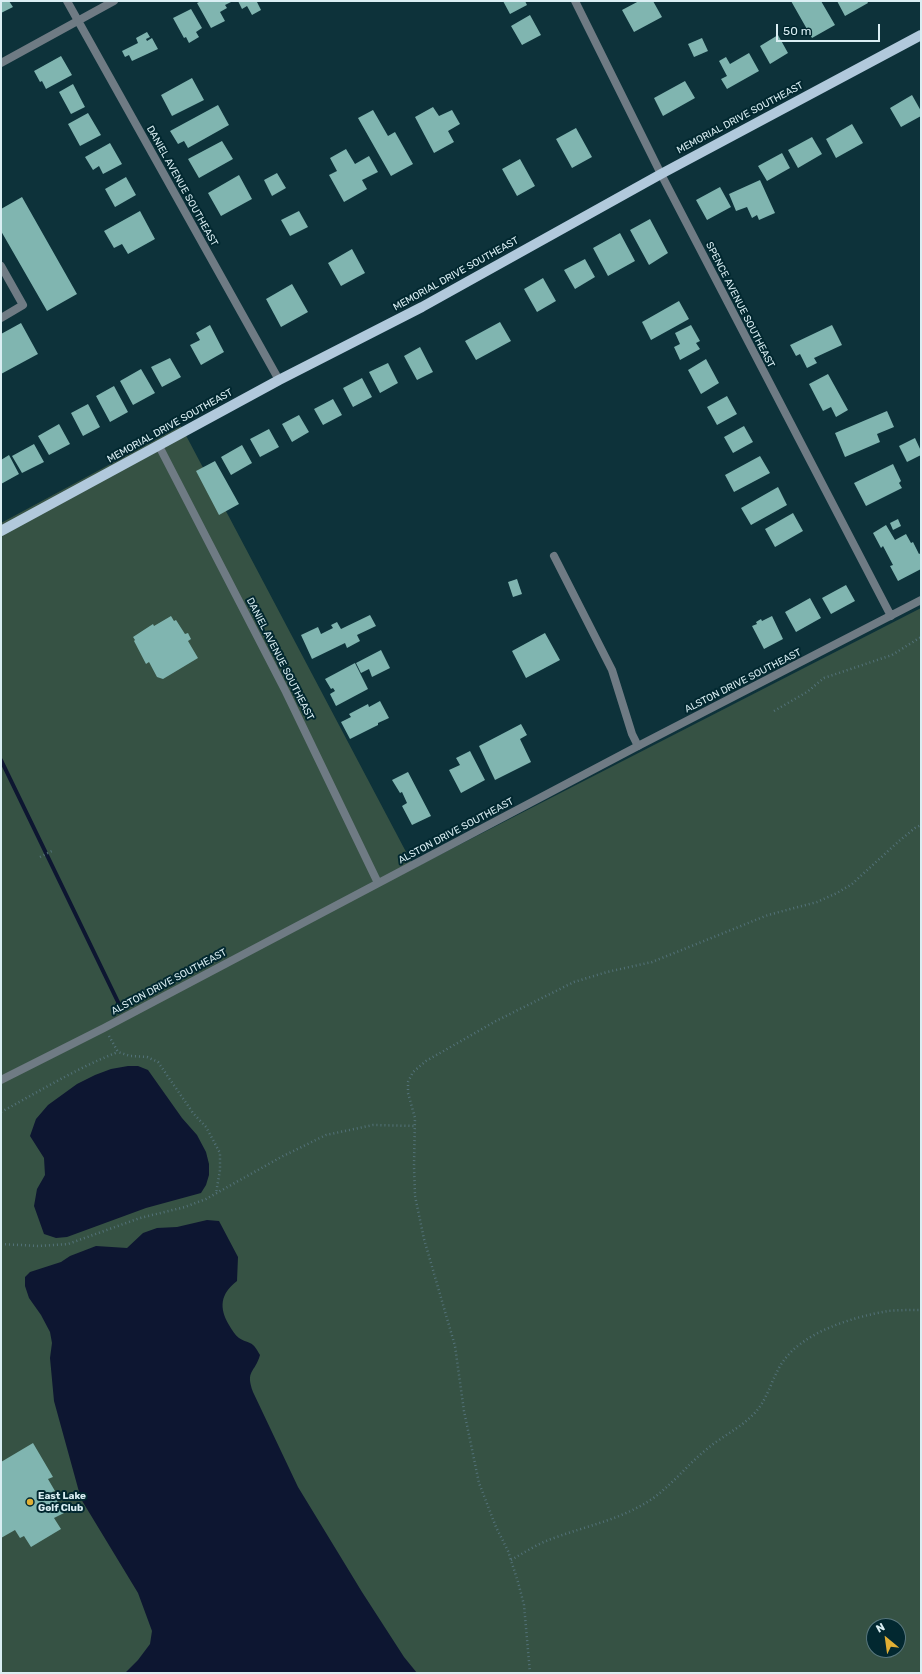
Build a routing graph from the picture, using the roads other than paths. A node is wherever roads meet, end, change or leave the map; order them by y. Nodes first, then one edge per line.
1 (67, 1) edge
2 (114, 1) edge
3 (575, 1) edge
4 (78, 21) junction
5 (921, 35) edge
6 (1, 63) edge
7 (661, 174) junction
8 (1, 266) edge
9 (1, 318) edge
10 (280, 380) junction
11 (159, 446) junction
12 (1, 531) edge
13 (554, 556) dead end
14 (921, 600) edge
15 (891, 616) junction
16 (638, 746) junction
17 (378, 884) junction
18 (1, 1080) edge

1 - 4 street, DANIEL AVENUE SOUTHEAST
2 - 4 street
3 - 7 street, SPENCE AVENUE SOUTHEAST
4 - 6 street
4 - 10 street, DANIEL AVENUE SOUTHEAST
5 - 7 main road, MEMORIAL DRIVE SOUTHEAST
7 - 10 main road, MEMORIAL DRIVE SOUTHEAST
7 - 15 street, SPENCE AVENUE SOUTHEAST
8 - 9 street
10 - 11 main road, MEMORIAL DRIVE SOUTHEAST
11 - 12 main road, MEMORIAL DRIVE SOUTHEAST
11 - 17 street, DANIEL AVENUE SOUTHEAST
13 - 16 street
14 - 15 street, ALSTON DRIVE SOUTHEAST
15 - 16 street, ALSTON DRIVE SOUTHEAST
16 - 17 street, ALSTON DRIVE SOUTHEAST
17 - 18 street, ALSTON DRIVE SOUTHEAST

